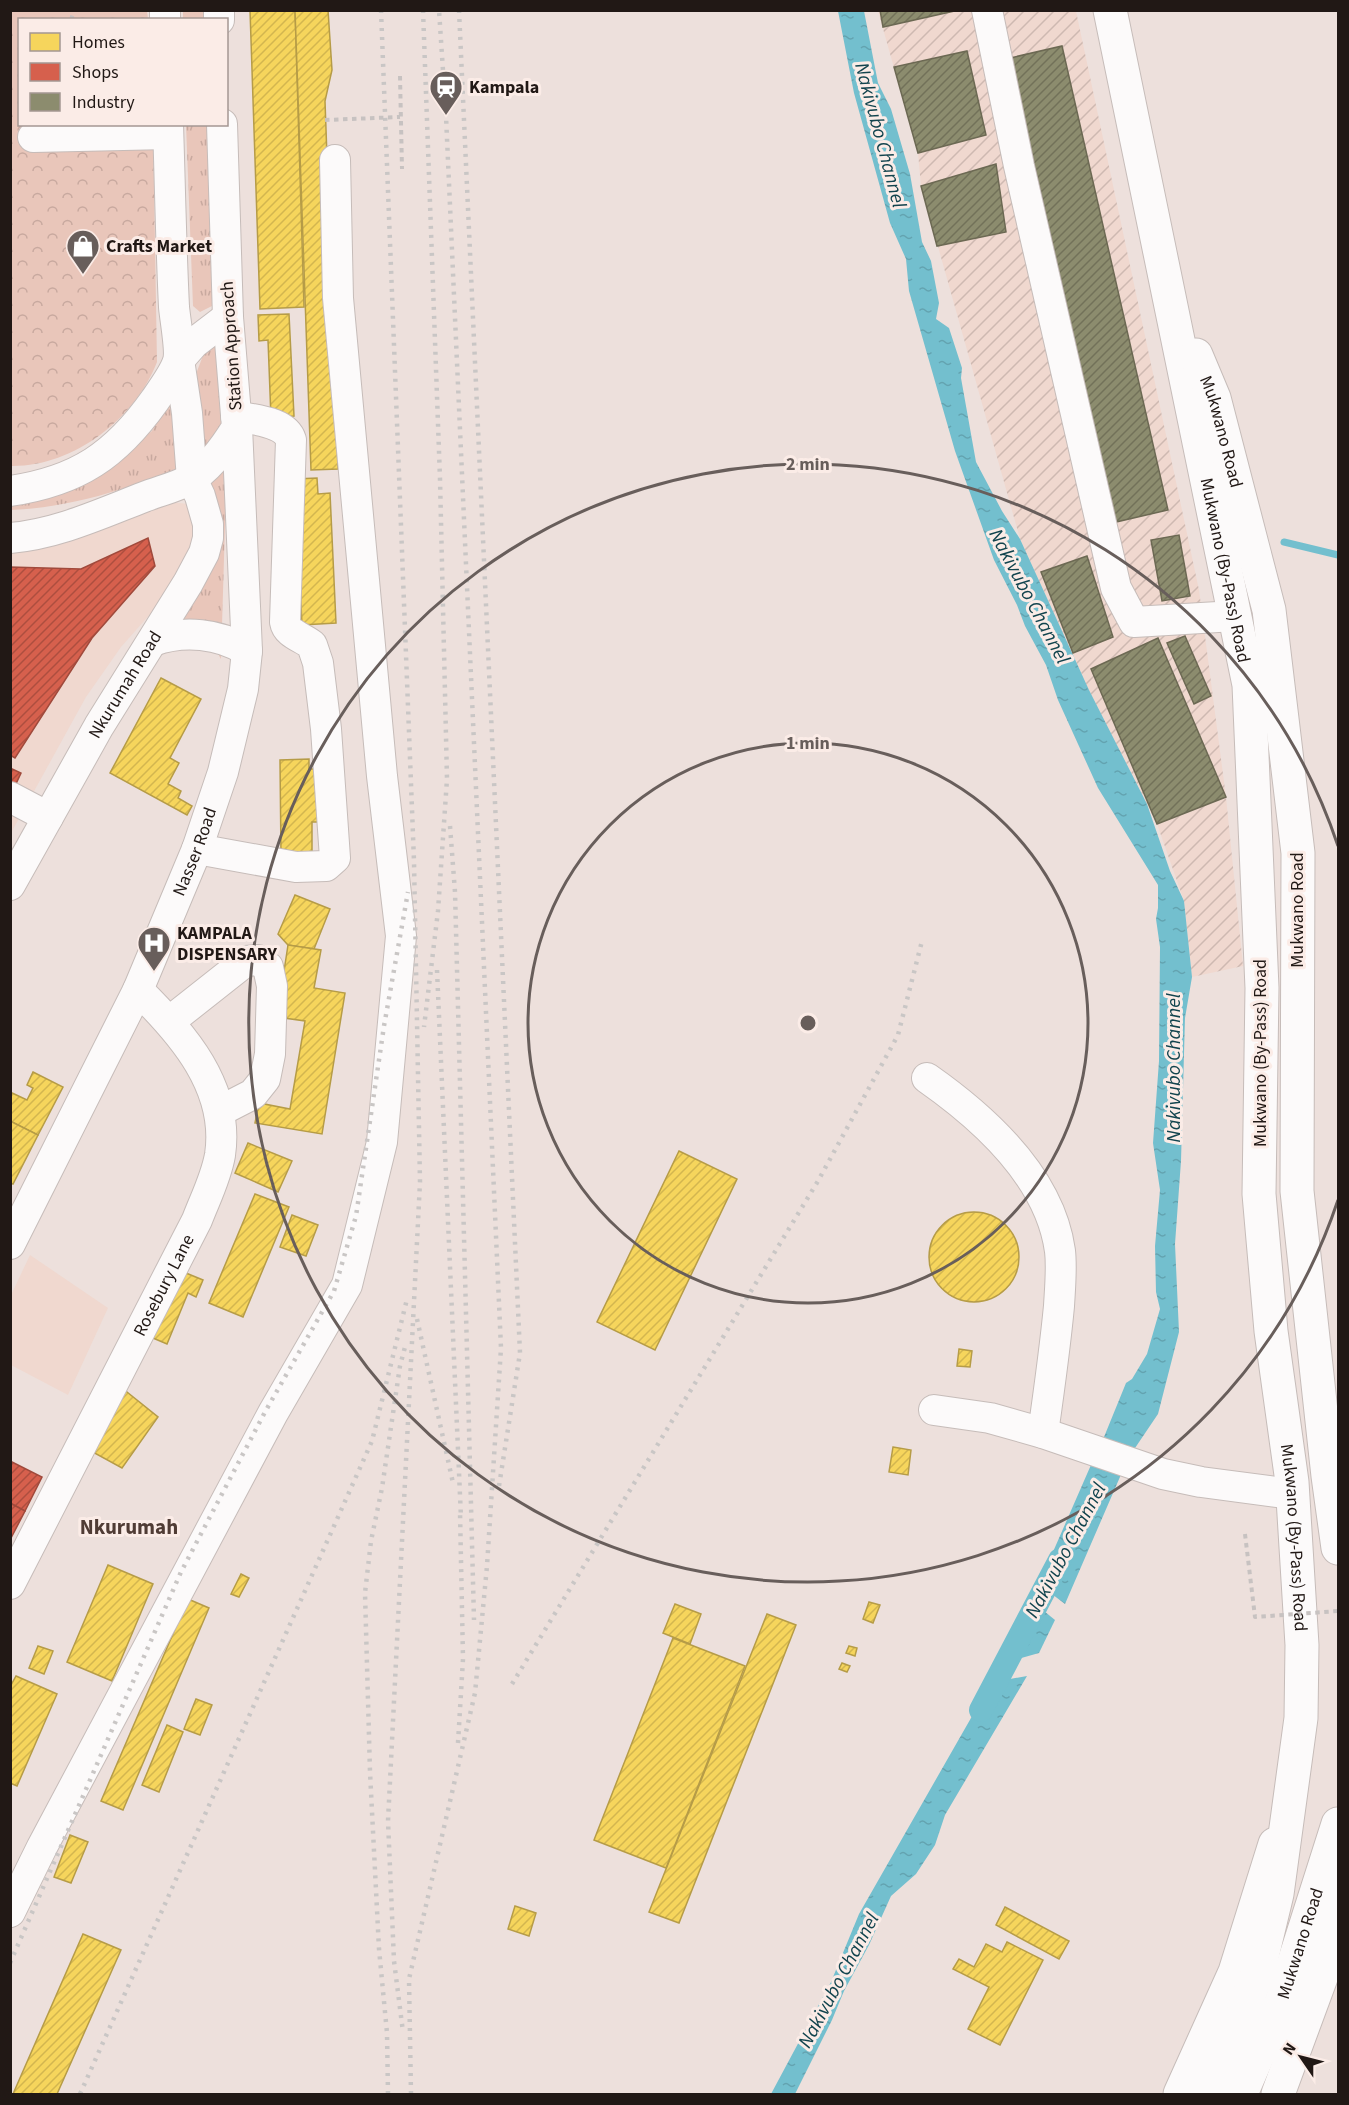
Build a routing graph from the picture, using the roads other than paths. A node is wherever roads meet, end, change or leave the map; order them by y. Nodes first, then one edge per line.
1 (987, 10) edge
2 (1110, 10) edge
3 (222, 126) edge
4 (168, 129) edge
5 (33, 137) dead end
6 (335, 160) dead end
7 (1167, 287) junction
8 (228, 317) junction
9 (179, 360) junction
10 (236, 421) junction
11 (192, 479) junction
12 (10, 491) edge
13 (10, 538) edge
14 (1235, 616) junction
15 (153, 640) junction
16 (247, 651) junction
17 (10, 797) edge
18 (48, 817) junction
19 (197, 849) junction
20 (10, 885) edge
21 (138, 990) junction
22 (170, 1021) junction
23 (927, 1078) dead end
24 (220, 1111) junction
25 (10, 1244) edge
26 (1315, 1353) junction
27 (1338, 1375) edge
28 (934, 1410) dead end
29 (1043, 1433) junction
30 (1292, 1494) junction
31 (1338, 1548) edge
32 (10, 1584) edge
33 (1290, 1794) junction
34 (1338, 1824) edge
35 (1338, 1883) edge
36 (10, 1912) edge
37 (1180, 2094) edge
38 (1209, 2094) edge
39 (1241, 2094) edge
40 (1278, 2094) edge

1 - 14 street
2 - 7 main road, Mukwano (By-Pass) Road
3 - 8 street, Station Approach
4 - 5 street
4 - 9 street
6 - 36 street
7 - 14 main road, Mukwano (By-Pass) Road
7 - 26 main road, Mukwano Road
8 - 9 street
8 - 10 street, Station Approach
9 - 11 street
9 - 12 street
10 - 11 street, Station Approach
10 - 16 street, Nasser Road
10 - 19 street
11 - 13 street, Station Approach
11 - 15 street, Nkurumah Road
14 - 30 main road, Mukwano (By-Pass) Road
15 - 16 street
15 - 18 street, Nkurumah Road
16 - 19 street, Nasser Road
17 - 18 street
18 - 20 street, Nkurumah Road
19 - 21 street, Nasser Road
21 - 22 street, Rosebury Lane
21 - 25 street, Nasser Road
22 - 24 street, Rosebury Lane
22 - 24 street
23 - 29 street
24 - 32 street, Rosebury Lane
26 - 27 main road
26 - 31 main road, Mukwano Road
28 - 29 street
29 - 30 street
30 - 33 main road, Mukwano (By-Pass) Road
33 - 37 main road
33 - 38 main road, Mukwano (By-Pass) Road
34 - 39 main road, Mukwano Road
35 - 40 main road

